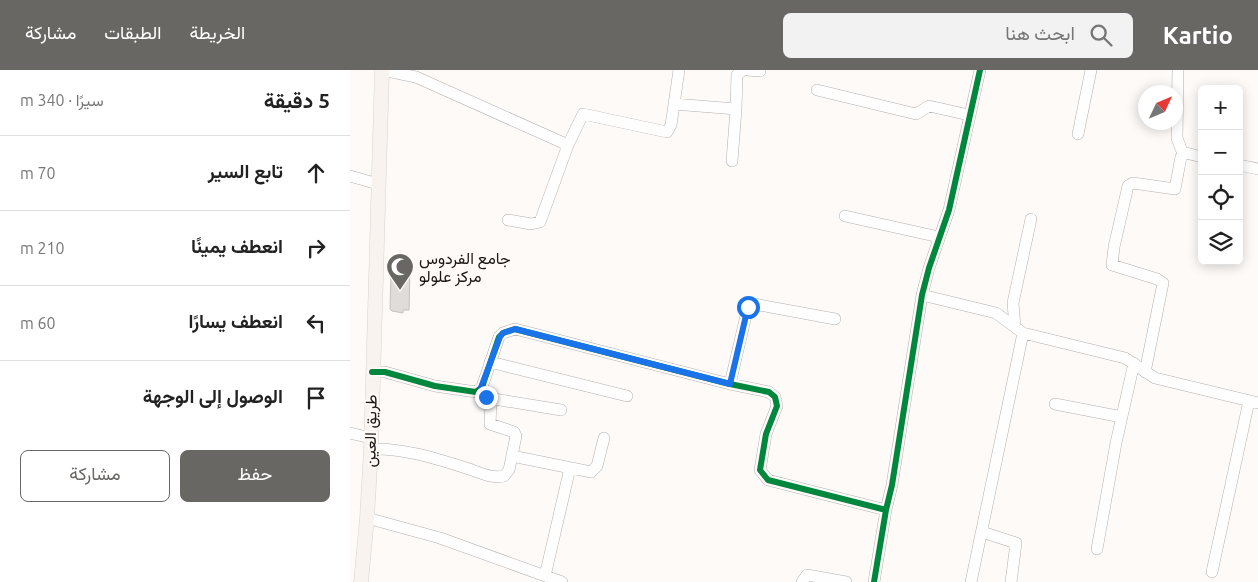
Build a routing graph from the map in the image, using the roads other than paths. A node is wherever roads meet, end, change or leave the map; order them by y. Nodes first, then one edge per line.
1 (382, 70) edge
2 (678, 70) edge
3 (743, 70) edge
4 (747, 70) edge
5 (980, 70) edge
6 (1091, 70) edge
7 (1178, 70) edge
8 (760, 71) dead end
9 (816, 90) dead end
10 (674, 104) junction
11 (736, 109) junction
12 (969, 115) junction
13 (1078, 134) dead end
14 (568, 145) junction
15 (1183, 154) junction
16 (1198, 156) edge
17 (732, 161) dead end
18 (1243, 166) edge
19 (1258, 169) edge
20 (350, 176) edge
21 (378, 184) junction
22 (845, 216) dead end
23 (1031, 219) dead end
24 (508, 220) dead end
25 (939, 237) junction
26 (922, 295) junction
27 (835, 319) dead end
28 (1019, 330) junction
29 (490, 362) junction
30 (1134, 363) junction
31 (372, 372) junction
32 (1145, 372) junction
33 (730, 384) junction
34 (484, 394) junction
35 (627, 396) dead end
36 (1253, 402) edge
37 (1055, 404) dead end
38 (562, 410) dead end
39 (1122, 417) junction
40 (350, 433) edge
41 (604, 438) dead end
42 (371, 443) junction
43 (512, 456) junction
44 (570, 468) junction
45 (886, 510) junction
46 (367, 518) junction
47 (982, 532) junction
48 (1097, 549) dead end
49 (1212, 572) dead end
50 (545, 576) junction
51 (361, 582) edge
52 (562, 582) edge
53 (802, 582) edge
54 (846, 582) edge
55 (874, 582) edge
56 (971, 582) edge
57 (1011, 582) edge

1 - 14 street
1 - 21 main road, طريق العين
2 - 10 street
3 - 11 street
4 - 8 street
5 - 12 street
6 - 13 street
7 - 15 street
9 - 12 street
10 - 11 street
10 - 14 street
11 - 17 street
12 - 25 street
14 - 24 street
15 - 16 street
15 - 32 street
18 - 19 street
20 - 21 street
21 - 31 main road, طريق العين
22 - 25 street
23 - 28 street
25 - 26 street
26 - 28 street
26 - 45 street
27 - 33 street
28 - 30 street
28 - 47 street
29 - 33 street
29 - 34 street
29 - 35 street
30 - 32 street
30 - 39 street
31 - 34 street
31 - 42 main road, طريق العين
32 - 36 street
33 - 45 street
34 - 38 street
34 - 43 street
36 - 49 street
37 - 39 street
39 - 48 street
40 - 42 street
41 - 44 street
42 - 43 street
42 - 46 main road, طريق العين
43 - 44 street
44 - 50 street
45 - 55 street
46 - 50 street
46 - 51 main road, طريق العين
47 - 56 street
47 - 57 street
50 - 52 street
53 - 54 street

